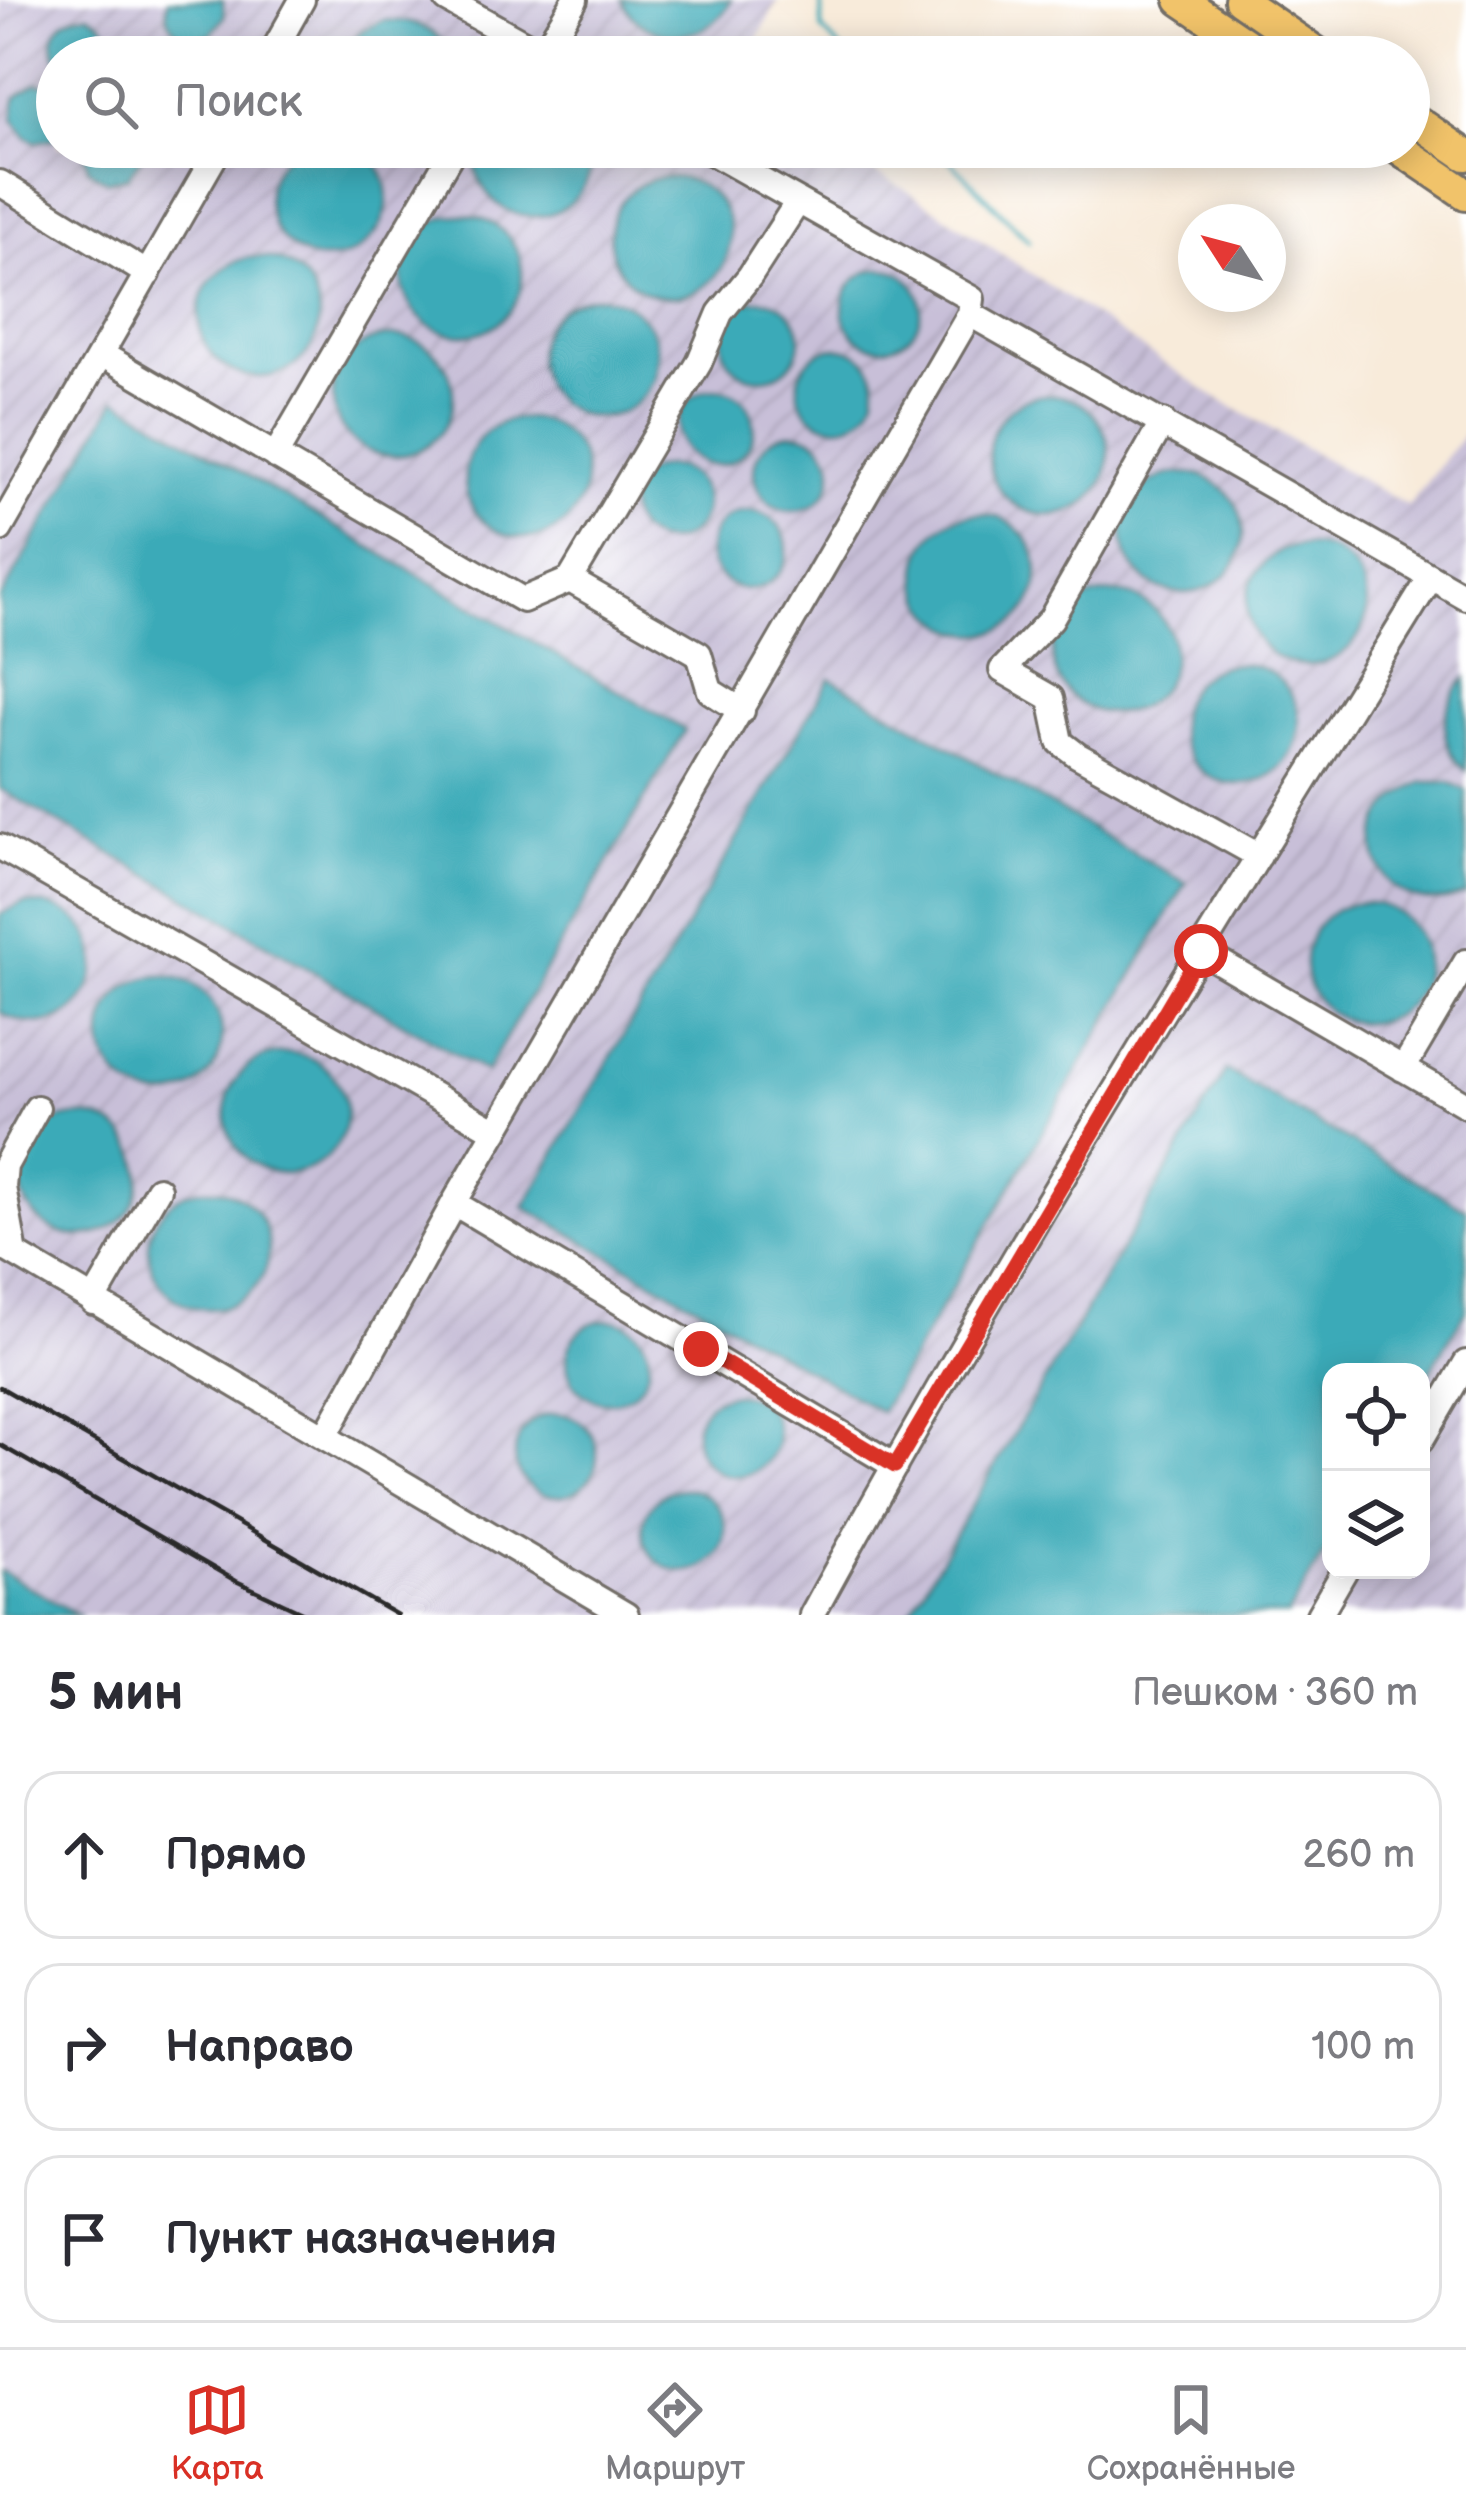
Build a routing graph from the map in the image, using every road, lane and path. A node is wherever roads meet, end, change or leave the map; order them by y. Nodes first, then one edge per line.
1 (302, 0) edge
2 (447, 0) edge
3 (575, 0) edge
4 (1181, 0) edge
5 (1240, 0) edge
6 (282, 36) edge
7 (496, 36) edge
8 (556, 36) edge
9 (1233, 36) edge
10 (1292, 36) edge
11 (1430, 130) edge
12 (1466, 155) edge
13 (208, 168) edge
14 (443, 168) edge
15 (738, 168) edge
16 (1428, 168) edge
17 (0, 183) edge
18 (1466, 194) edge
19 (797, 203) junction
20 (148, 274) junction
21 (970, 314) junction
22 (103, 355) junction
23 (1163, 422) junction
24 (275, 456) junction
25 (0, 529) edge
26 (1431, 577) junction
27 (570, 580) junction
28 (1466, 597) edge
29 (742, 711) junction
30 (0, 848) edge
31 (1259, 856) junction
32 (1201, 951) junction
33 (1466, 962) edge
34 (1403, 1069) junction
35 (1466, 1105) edge
36 (37, 1108) dead end
37 (496, 1131) junction
38 (158, 1189) dead end
39 (454, 1203) junction
40 (8, 1249) edge
41 (93, 1302) junction
42 (1466, 1363) edge
43 (1430, 1425) edge
44 (325, 1436) junction
45 (895, 1466) junction
46 (1340, 1579) edge
47 (626, 1615) edge
48 (812, 1615) edge
49 (1319, 1615) edge

1 - 6 lane
2 - 7 lane
3 - 8 lane
4 - 9 main road
5 - 10 main road
11 - 12 main road
13 - 20 lane
14 - 24 lane
15 - 19 lane
16 - 18 main road
17 - 20 lane
19 - 21 lane
19 - 27 lane
20 - 22 lane
21 - 23 lane
21 - 29 lane
22 - 24 lane
22 - 25 lane
23 - 26 lane
23 - 31 lane
24 - 27 lane
26 - 28 lane
26 - 31 lane
27 - 29 lane
29 - 37 lane
30 - 37 lane
31 - 32 lane
32 - 34 lane
32 - 45 lane
33 - 34 lane
34 - 35 lane
36 - 40 lane
37 - 39 lane
38 - 41 lane
39 - 44 lane
39 - 45 lane
40 - 41 lane
41 - 44 lane
42 - 43 lane
44 - 47 lane
45 - 48 lane
46 - 49 lane

